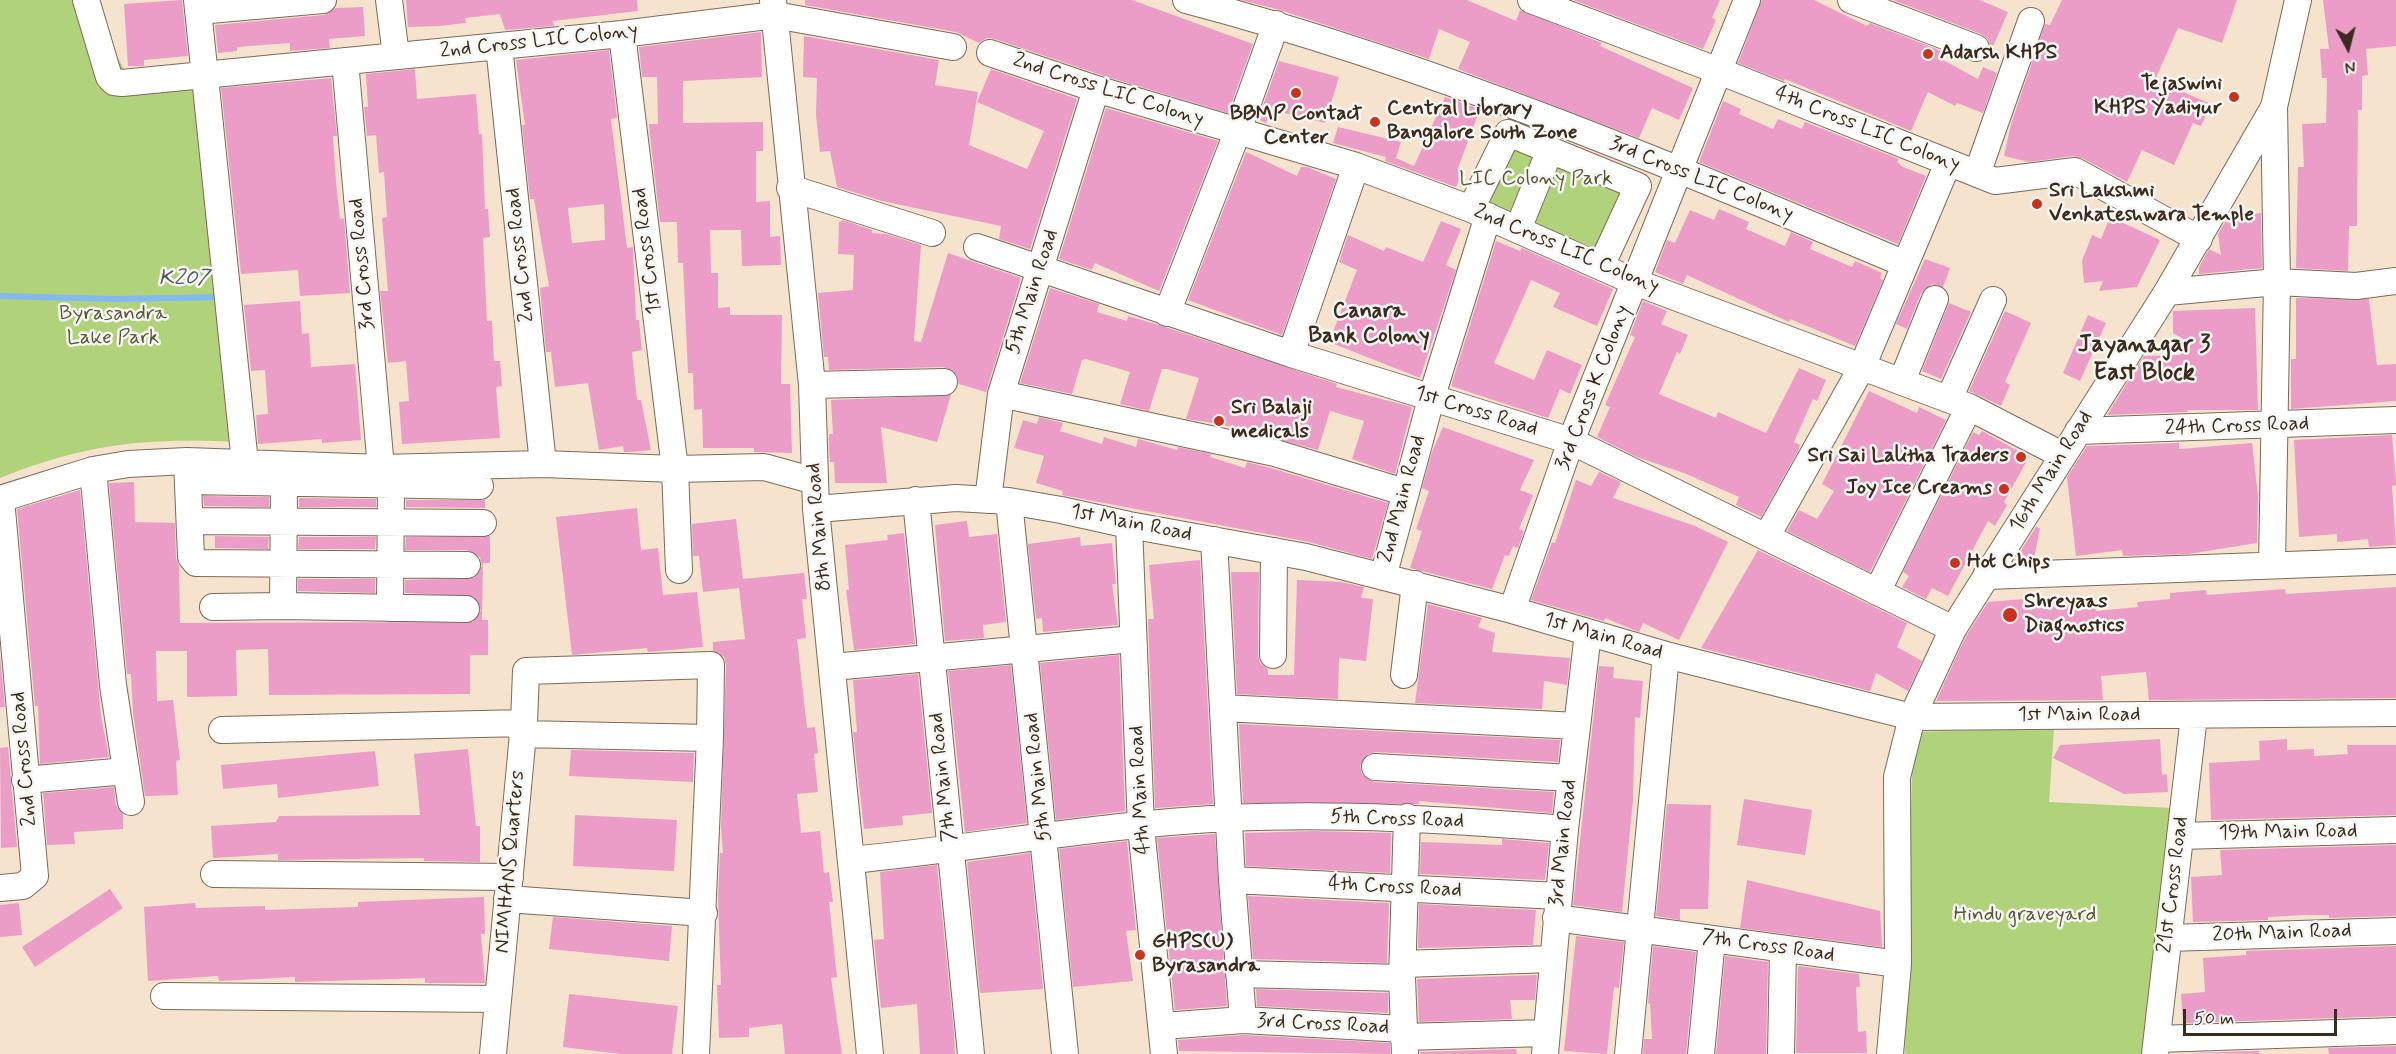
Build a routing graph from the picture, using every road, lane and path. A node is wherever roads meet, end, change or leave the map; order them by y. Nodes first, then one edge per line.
1 (86, 0) edge
2 (323, 0) edge
3 (389, 0) edge
4 (1186, 0) edge
5 (1531, 0) edge
6 (1747, 0) edge
7 (1851, 0) edge
8 (2298, 0) edge
9 (198, 5) edge
10 (774, 8) edge
11 (2031, 21) dead end
12 (1276, 24) junction
13 (622, 34) junction
14 (499, 46) junction
15 (953, 47) dead end
16 (1976, 48) dead end
17 (990, 53) dead end
18 (396, 56) junction
19 (345, 61) junction
20 (1719, 71) junction
21 (205, 75) junction
22 (1096, 89) junction
23 (2274, 107) junction
24 (1581, 132) junction
25 (1237, 133) junction
26 (1560, 154) junction
27 (1948, 163) junction
28 (1356, 166) junction
29 (1680, 169) junction
30 (1977, 174) junction
31 (790, 188) junction
32 (1480, 212) junction
33 (1518, 229) junction
34 (932, 233) dead end
35 (2199, 239) junction
36 (977, 247) dead end
37 (1905, 264) junction
38 (1601, 266) junction
39 (1041, 269) junction
40 (2396, 281) edge
41 (1635, 282) junction
42 (2277, 282) junction
43 (2166, 292) junction
44 (1935, 299) dead end
45 (1993, 300) dead end
46 (1167, 313) junction
47 (1291, 354) junction
48 (1863, 366) junction
49 (1902, 381) junction
50 (944, 382) dead end
51 (812, 385) junction
52 (1001, 394) junction
53 (1431, 399) junction
54 (1959, 403) junction
55 (2396, 420) edge
56 (2273, 426) junction
57 (2078, 431) junction
58 (1571, 441) junction
59 (2062, 455) junction
60 (237, 463) junction
61 (543, 464) junction
62 (675, 469) junction
63 (93, 470) junction
64 (188, 471) junction
65 (386, 476) junction
66 (815, 481) junction
67 (284, 483) junction
68 (480, 486) dead end
69 (1404, 492) junction
70 (1, 499) edge
71 (916, 500) junction
72 (999, 500) junction
73 (816, 509) junction
74 (191, 521) junction
75 (285, 521) junction
76 (391, 522) junction
77 (483, 523) dead end
78 (1129, 525) junction
79 (1767, 536) junction
80 (1214, 540) junction
81 (1274, 551) junction
82 (2396, 561) edge
83 (284, 563) junction
84 (391, 565) junction
85 (467, 565) dead end
86 (2272, 565) junction
87 (679, 570) dead end
88 (1986, 576) junction
89 (1383, 577) junction
90 (1415, 584) junction
91 (1877, 592) junction
92 (283, 606) junction
93 (213, 608) dead end
94 (390, 608) junction
95 (466, 609) dead end
96 (1512, 610) junction
97 (1953, 629) junction
98 (1588, 633) junction
99 (1133, 639) junction
100 (1025, 648) junction
101 (1273, 655) dead end
102 (1666, 655) junction
103 (932, 656) junction
104 (833, 667) junction
105 (1404, 675) dead end
106 (1223, 708) junction
107 (2396, 713) edge
108 (2194, 716) junction
109 (1912, 717) junction
110 (1577, 726) junction
111 (523, 728) junction
112 (222, 730) dead end
113 (710, 738) junction
114 (1375, 766) dead end
115 (126, 771) junction
116 (1571, 778) junction
117 (26, 780) junction
118 (131, 802) dead end
119 (1407, 817) junction
120 (1229, 818) junction
121 (1141, 827) junction
122 (1565, 829) junction
123 (2396, 830) edge
124 (1045, 836) junction
125 (2180, 836) junction
126 (951, 850) junction
127 (851, 860) junction
128 (214, 874) dead end
129 (1232, 880) junction
130 (0, 888) edge
131 (508, 888) junction
132 (1404, 888) junction
133 (1557, 907) junction
134 (704, 913) junction
135 (1639, 928) junction
136 (2396, 931) edge
137 (2168, 938) junction
138 (1712, 939) junction
139 (1783, 950) junction
140 (1552, 959) junction
141 (1898, 964) junction
142 (1402, 971) junction
143 (1239, 974) junction
144 (164, 996) dead end
145 (498, 999) junction
146 (1243, 1020) junction
147 (1163, 1026) junction
148 (2396, 1031) edge
149 (1403, 1040) edge
150 (1546, 1044) edge
151 (2156, 1046) edge
152 (493, 1054) edge
153 (696, 1054) edge
154 (870, 1054) edge
155 (971, 1054) edge
156 (1065, 1054) edge
157 (1164, 1054) edge
158 (1628, 1054) edge
159 (1701, 1054) edge
160 (1781, 1054) edge
161 (1890, 1054) edge

1 - 21 street, 2nd Cross LIC Colony
2 - 9 street
3 - 18 street
4 - 12 street, 3rd Cross LIC Colony
5 - 20 street, 4th Cross LIC Colony
6 - 20 street, 3rd Cross K Colony
7 - 16 street
8 - 23 street, 16th Main Road
9 - 21 street
10 - 13 street, 2nd Cross LIC Colony
10 - 15 street, 2nd Cross LIC Colony
10 - 31 street, 8th Main Road
11 - 30 street
12 - 24 street, 3rd Cross LIC Colony
12 - 25 street
13 - 14 street, 2nd Cross LIC Colony
13 - 62 street, 1st Cross Road
14 - 18 street, 2nd Cross LIC Colony
14 - 61 street, 2nd Cross Road
17 - 22 street, 2nd Cross LIC Colony
18 - 19 street, 2nd Cross LIC Colony
19 - 21 street, 2nd Cross LIC Colony
19 - 65 street, 3rd Cross Road
20 - 27 street, 4th Cross LIC Colony
20 - 29 street, 3rd Cross K Colony
21 - 60 street
22 - 25 street, 2nd Cross LIC Colony
22 - 39 street, 5th Main Road
23 - 35 street, 16th Main Road
23 - 42 street, 16th Main Road
24 - 26 street
24 - 29 street, 3rd Cross LIC Colony
25 - 28 street, 2nd Cross LIC Colony
25 - 46 street
26 - 32 street, 2nd Main Road
26 - 33 street
26 - 38 street
27 - 30 street, 4th Cross LIC Colony
27 - 37 street
28 - 32 street, 2nd Cross LIC Colony
28 - 47 street
29 - 37 street, 3rd Cross LIC Colony
29 - 41 street, 3rd Cross K Colony
30 - 35 street, 4th Cross LIC Colony
31 - 34 street
31 - 51 street, 8th Main Road
32 - 33 street, 2nd Cross LIC Colony
32 - 53 street, 2nd Main Road
33 - 38 street, 2nd Cross LIC Colony
35 - 43 street, 16th Main Road
36 - 39 street, 1st Cross Road
37 - 48 street
38 - 41 street, 2nd Cross LIC Colony
39 - 46 street, 1st Cross Road
39 - 52 street, 5th Main Road
40 - 42 street
41 - 48 street, 2nd Cross LIC Colony
41 - 58 street, 3rd Cross K Colony
42 - 43 street
42 - 56 street, 16th Main Road
43 - 57 street, 16th Main Road
44 - 49 street
45 - 54 street
46 - 47 street, 1st Cross Road
47 - 53 street, 1st Cross Road
48 - 49 street, 2nd Cross LIC Colony
48 - 79 street
49 - 54 street, 2nd Cross LIC Colony
50 - 51 street
51 - 66 street, 8th Main Road
52 - 69 street
52 - 72 street, 5th Main Road
53 - 58 street, 1st Cross Road
53 - 69 street, 2nd Main Road
54 - 59 street, 2nd Cross LIC Colony
54 - 91 street
55 - 56 street, 24th Cross Road
56 - 57 street, 24th Cross Road
56 - 86 street, 16th Main Road
57 - 59 street, 16th Main Road
58 - 79 street, 1st Cross Road
58 - 96 street, 3rd Cross K Colony
59 - 88 street, 16th Main Road
60 - 64 street
60 - 65 street
61 - 62 street
61 - 65 street
62 - 66 street
62 - 87 street, 1st Cross Road
63 - 64 street
63 - 70 street
63 - 115 street
64 - 67 street
64 - 74 street
65 - 67 street
65 - 68 street
65 - 76 street, 3rd Cross Road
66 - 73 street, 8th Main Road
67 - 75 street
69 - 89 street, 2nd Main Road
70 - 117 street, 2nd Cross Road
71 - 72 street, 1st Main Road
71 - 73 street, 1st Main Road
71 - 103 street, 7th Main Road
72 - 78 street, 1st Main Road
72 - 100 street, 5th Main Road
73 - 104 street, 8th Main Road
74 - 75 street
74 - 83 street
75 - 76 street
75 - 83 street
76 - 77 street
76 - 84 street, 3rd Cross Road
78 - 80 street, 1st Main Road
78 - 99 street, 4th Main Road
79 - 91 street, 1st Cross Road
80 - 81 street, 1st Main Road
80 - 106 street
81 - 89 street, 1st Main Road
81 - 101 street
82 - 86 street
83 - 84 street
83 - 92 street
84 - 85 street
84 - 94 street, 3rd Cross Road
86 - 88 street
88 - 97 street, 16th Main Road
89 - 90 street, 1st Main Road
90 - 96 street, 1st Main Road
90 - 105 street
91 - 97 street, 1st Cross Road
92 - 93 street
92 - 94 street
94 - 95 street
96 - 98 street, 1st Main Road
97 - 109 street, 16th Main Road
98 - 102 street, 1st Main Road
98 - 110 street, 3rd Main Road
99 - 100 street
99 - 121 street, 4th Main Road
100 - 103 street
100 - 124 street, 5th Main Road
102 - 109 street, 1st Main Road
102 - 135 street
103 - 104 street
103 - 126 street, 7th Main Road
104 - 127 street, 8th Main Road
106 - 110 street
106 - 120 street
107 - 108 street, 1st Main Road
108 - 109 street, 1st Main Road
108 - 125 street, 21st Cross Road
109 - 141 street, 16th Main Road
110 - 116 street, 3rd Main Road
111 - 112 street
111 - 113 street
111 - 113 street, NIMHANS Quarters
111 - 131 street, NIMHANS Quarters
113 - 134 street
114 - 116 street
115 - 117 street
115 - 118 street
116 - 122 street, 3rd Main Road
117 - 130 street, 2nd Cross Road
119 - 120 street, 5th Cross Road
119 - 122 street, 5th Cross Road
119 - 132 street
120 - 121 street, 5th Cross Road
120 - 129 street
121 - 124 street, 5th Cross Road
121 - 147 street, 4th Main Road
122 - 133 street, 3rd Main Road
123 - 125 street, 19th Main Road
124 - 126 street, 5th Cross Road
124 - 156 street, 5th Main Road
125 - 137 street, 21st Cross Road
126 - 127 street, 5th Cross Road
126 - 155 street, 7th Main Road
127 - 154 street, 8th Main Road
128 - 131 street
129 - 132 street, 4th Cross Road
129 - 143 street
131 - 134 street
131 - 145 street, NIMHANS Quarters
132 - 133 street, 4th Cross Road
132 - 142 street
133 - 135 street, 4th Cross Road
133 - 140 street, 3rd Main Road
134 - 153 street
135 - 138 street, 7th Cross Road
135 - 158 street
136 - 137 street, 20th Main Road
137 - 151 street, 21st Cross Road
138 - 139 street, 7th Cross Road
138 - 159 street
139 - 141 street, 7th Cross Road
139 - 160 street
140 - 142 street
140 - 150 street, 3rd Main Road
141 - 161 street, 16th Main Road
142 - 143 street
142 - 149 street
143 - 146 street
144 - 145 street
145 - 152 street, NIMHANS Quarters
146 - 147 street, 3rd Cross Road
146 - 149 street, 3rd Cross Road
147 - 157 street, 4th Main Road
148 - 151 street
149 - 150 street, 3rd Cross Road

